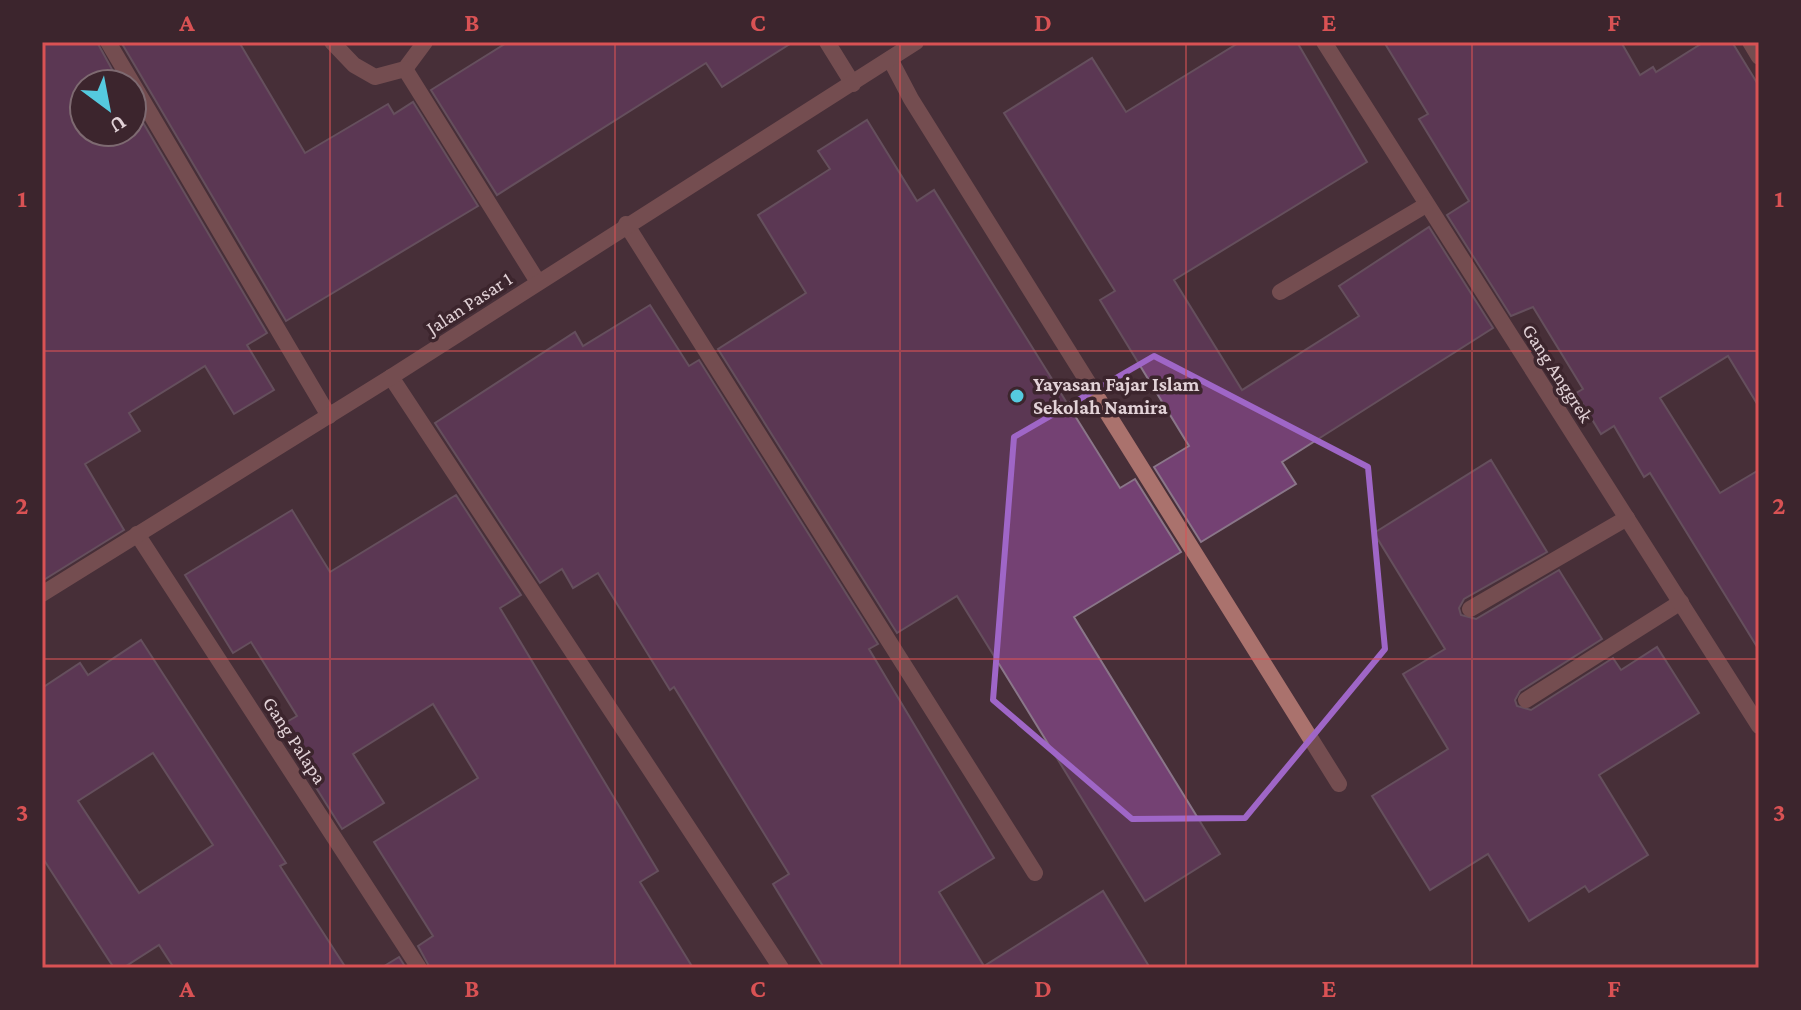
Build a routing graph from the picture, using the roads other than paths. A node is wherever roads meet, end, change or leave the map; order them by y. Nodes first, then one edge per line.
1 (108, 42) edge
2 (332, 42) edge
3 (425, 42) edge
4 (827, 42) edge
5 (916, 42) edge
6 (1324, 42) edge
7 (1750, 42) edge
8 (1759, 57) edge
9 (890, 59) junction
10 (405, 69) junction
11 (853, 84) junction
12 (1426, 205) junction
13 (626, 224) junction
14 (538, 282) junction
15 (1280, 292) dead end
16 (391, 377) junction
17 (329, 416) junction
18 (1627, 518) junction
19 (137, 534) junction
20 (42, 594) edge
21 (1681, 602) junction
22 (1470, 609) dead end
23 (1526, 700) dead end
24 (1759, 726) edge
25 (1339, 784) dead end
26 (1035, 873) dead end
27 (419, 968) edge
28 (781, 968) edge

1 - 17 street
2 - 10 street
3 - 10 street
4 - 11 street
5 - 9 street, Jalan Pasar 1
6 - 12 street, Gang Anggrek
7 - 8 street
9 - 11 street, Jalan Pasar 1
9 - 25 street
10 - 14 street
11 - 13 street, Jalan Pasar 1
12 - 15 street
12 - 18 street, Gang Anggrek
13 - 14 street, Jalan Pasar 1
13 - 26 street
14 - 16 street, Jalan Pasar 1
16 - 17 street, Jalan Pasar 1
16 - 28 street
17 - 19 street, Jalan Pasar 1
18 - 21 street, Gang Anggrek
18 - 22 street
19 - 20 street, Jalan Pasar 1
19 - 27 street, Gang Palapa
21 - 23 street
21 - 24 street, Gang Anggrek

